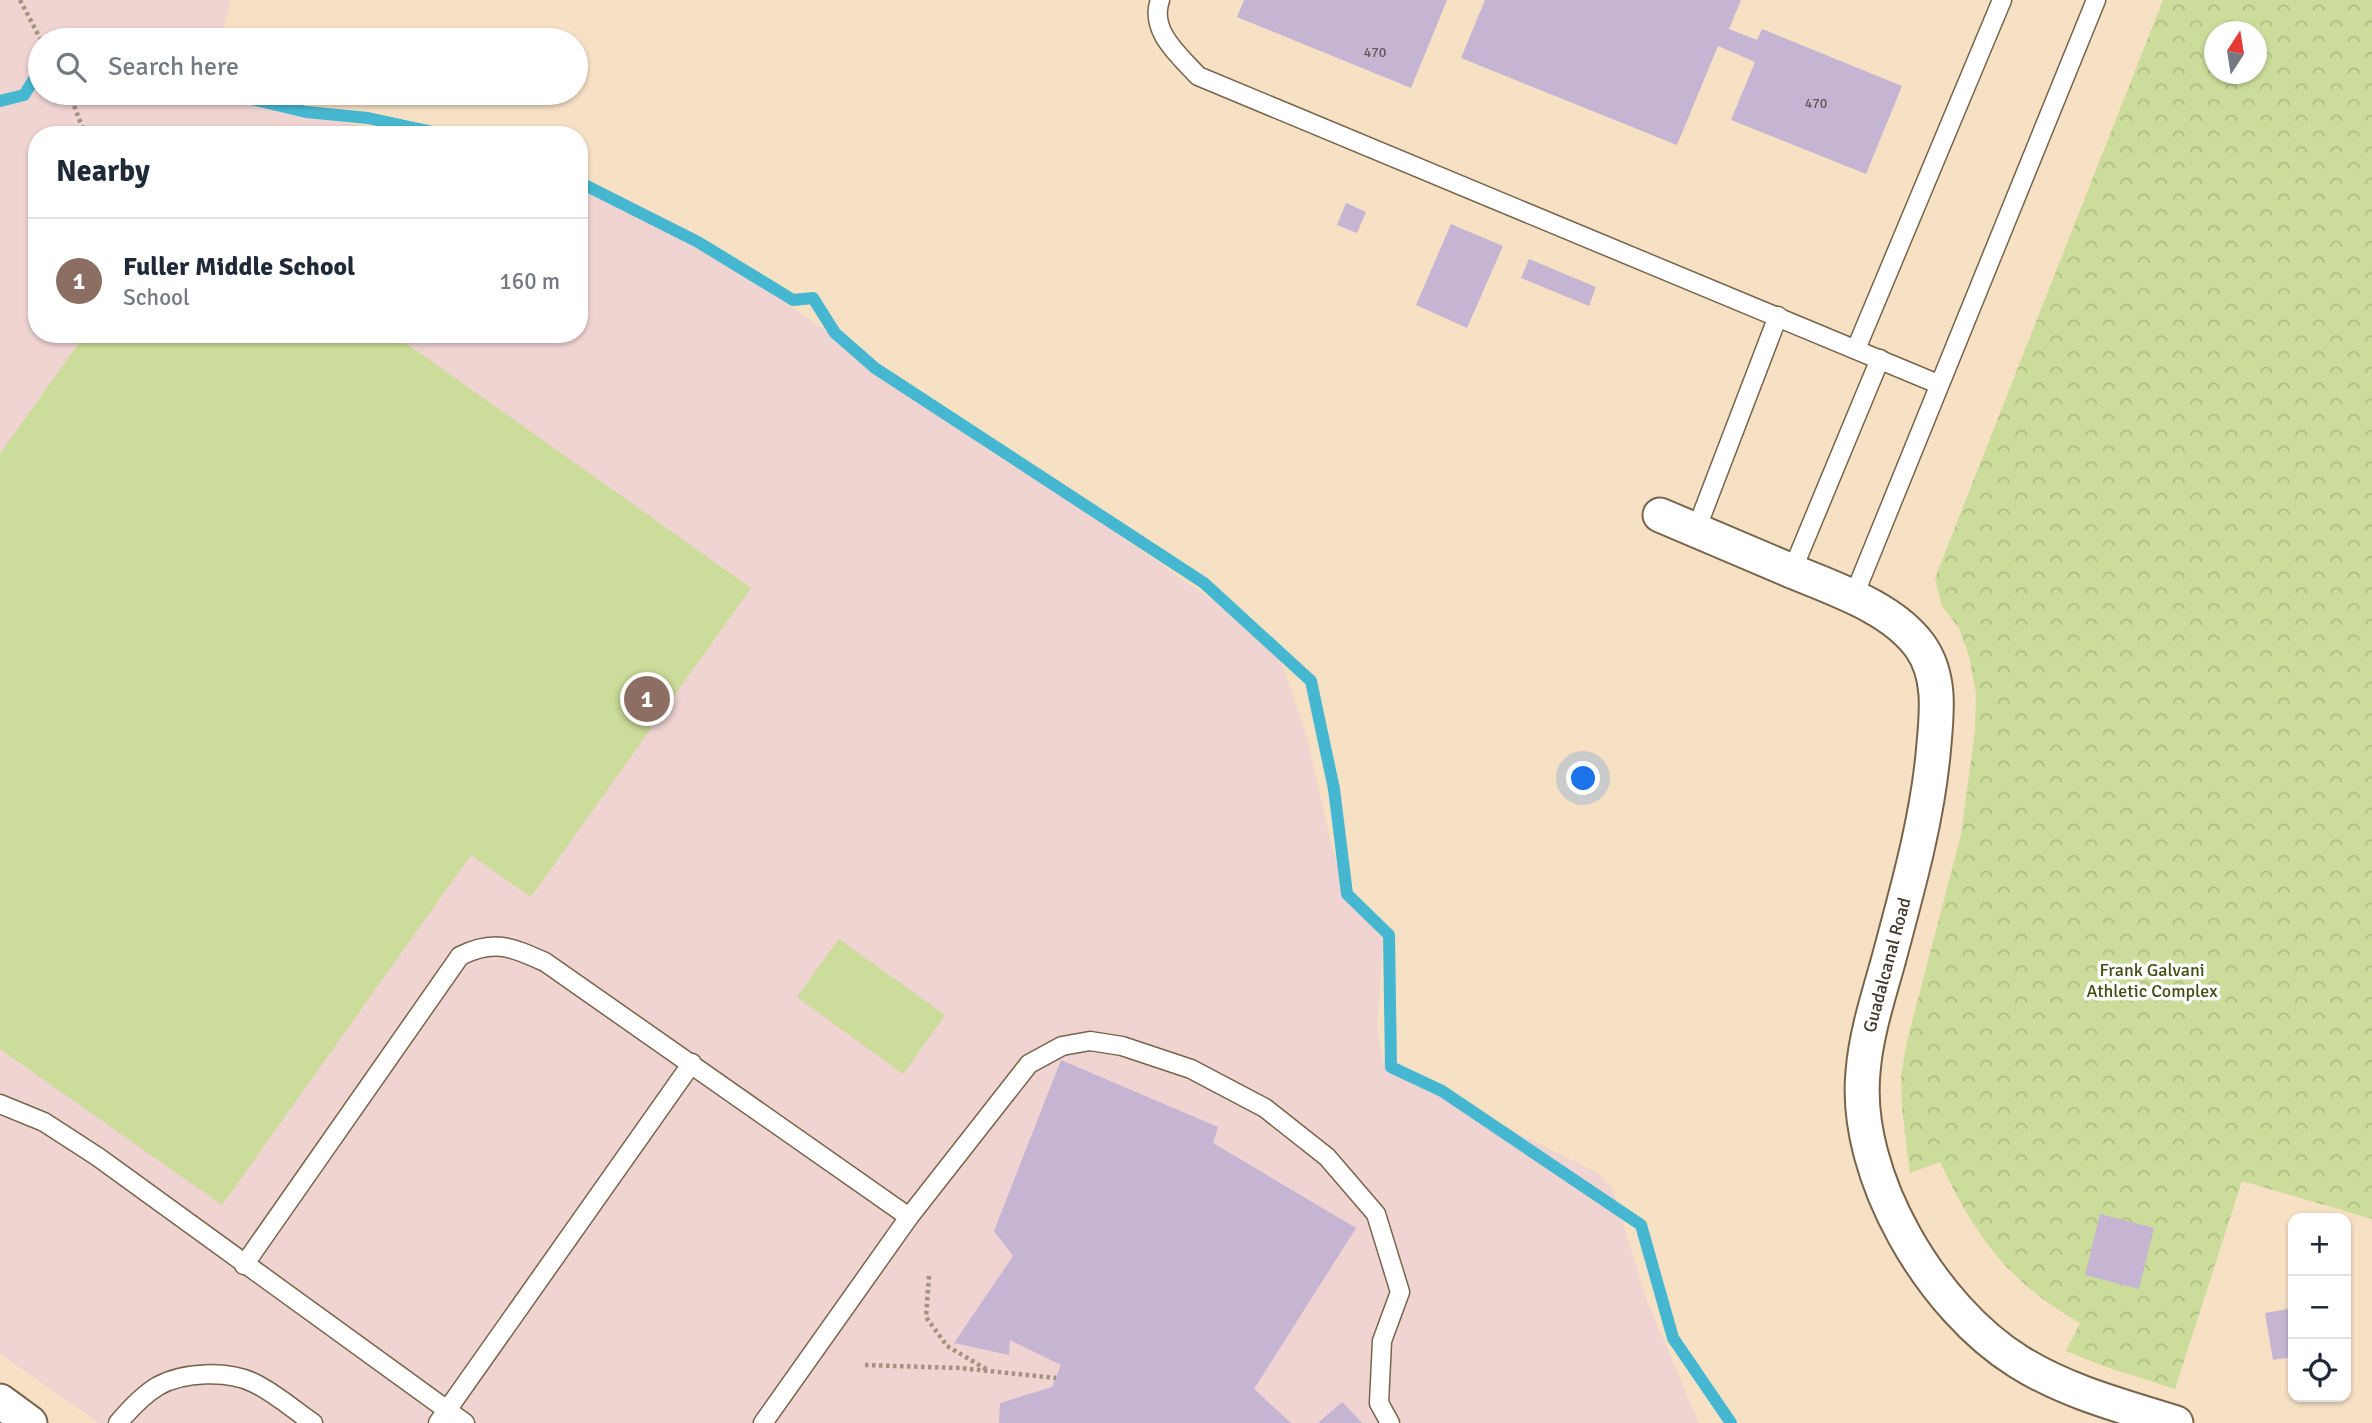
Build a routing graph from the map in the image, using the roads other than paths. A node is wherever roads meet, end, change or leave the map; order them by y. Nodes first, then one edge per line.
1 (1160, 0) edge
2 (2002, 0) edge
3 (2096, 0) edge
4 (1778, 316) junction
5 (1856, 349) junction
6 (1880, 359) junction
7 (1938, 384) junction
8 (1660, 515) dead end
9 (1696, 530) junction
10 (1792, 571) junction
11 (1853, 598) junction
12 (692, 1063) junction
13 (0, 1104) edge
14 (909, 1217) junction
15 (244, 1265) junction
16 (0, 1401) edge
17 (443, 1416) edge
18 (30, 1423) edge
19 (118, 1423) edge
20 (313, 1423) edge
21 (465, 1423) edge
22 (763, 1423) edge
23 (1390, 1423) edge
24 (2176, 1423) edge

1 - 4 lane
2 - 5 lane
3 - 7 lane
4 - 5 lane
4 - 9 lane
5 - 6 lane
6 - 7 lane
6 - 10 lane
7 - 11 lane
8 - 9 street, Guadalcanal Road
9 - 10 street, Guadalcanal Road
10 - 11 street, Guadalcanal Road
11 - 24 street, Guadalcanal Road
12 - 14 lane
12 - 15 lane
12 - 17 lane
13 - 15 lane
14 - 22 lane
14 - 23 lane
15 - 17 lane
16 - 18 street
17 - 21 lane
19 - 20 lane

